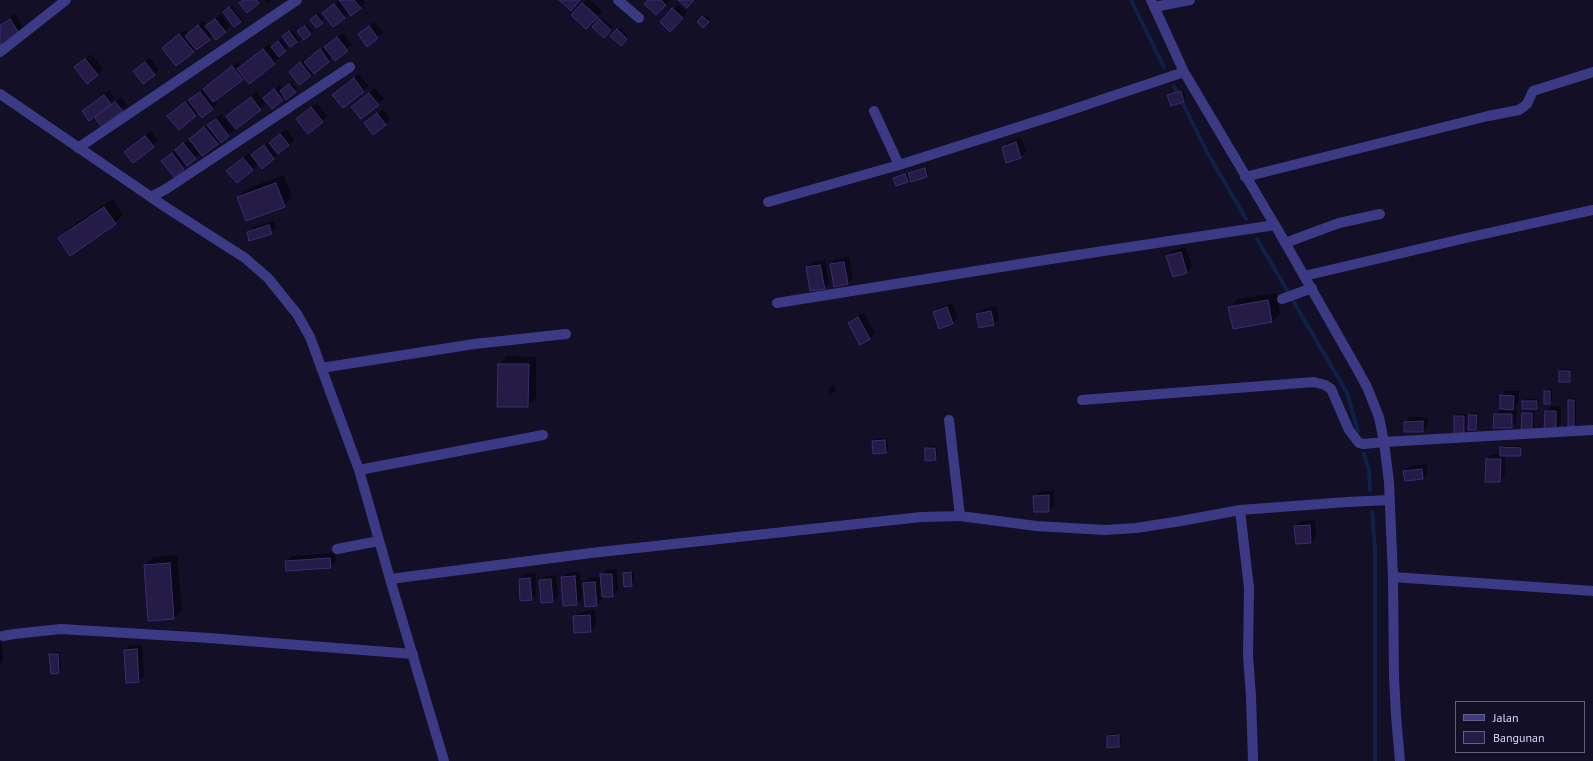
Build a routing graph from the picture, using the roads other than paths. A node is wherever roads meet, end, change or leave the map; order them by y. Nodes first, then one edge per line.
1 (66, 0) edge
2 (297, 0) edge
3 (618, 0) edge
4 (1190, 0) edge
5 (1152, 4) edge
6 (639, 18) dead end
7 (0, 52) edge
8 (350, 67) dead end
9 (1184, 72) junction
10 (1593, 72) edge
11 (0, 94) edge
12 (874, 111) dead end
13 (78, 148) junction
14 (899, 164) junction
15 (1245, 177) junction
16 (166, 189) junction
17 (151, 197) junction
18 (768, 202) dead end
19 (167, 208) junction
20 (1593, 210) edge
21 (1380, 214) dead end
22 (1275, 225) junction
23 (1285, 243) junction
24 (1304, 276) junction
25 (1312, 288) junction
26 (1285, 298) dead end
27 (777, 304) dead end
28 (566, 334) dead end
29 (321, 368) junction
30 (1082, 400) dead end
31 (949, 420) dead end
32 (1593, 430) edge
33 (543, 435) dead end
34 (1384, 442) junction
35 (359, 470) junction
36 (1390, 500) junction
37 (1240, 510) junction
38 (960, 516) junction
39 (379, 541) junction
40 (337, 549) dead end
41 (1393, 577) junction
42 (390, 579) junction
43 (1593, 591) edge
44 (3, 636) dead end
45 (413, 654) junction
46 (444, 761) edge
47 (1253, 761) edge
48 (1400, 761) edge

1 - 7 street
2 - 13 street
3 - 6 street
4 - 5 street
5 - 9 street
8 - 16 street
9 - 14 street
9 - 15 street
10 - 15 street
11 - 13 street
12 - 14 street
13 - 17 street
14 - 18 street
15 - 22 street
16 - 17 street
16 - 19 street
17 - 19 street
19 - 29 street
20 - 24 street
21 - 23 street
22 - 23 street
22 - 27 street
23 - 24 street
24 - 25 street
25 - 26 street
25 - 34 street
28 - 29 street
29 - 35 street
30 - 34 street
31 - 38 street
32 - 34 street
33 - 35 street
34 - 36 street
35 - 39 street
36 - 37 street
36 - 41 street
37 - 38 street
37 - 47 street
38 - 42 street
39 - 40 street
39 - 42 street
41 - 43 street
41 - 48 street
42 - 45 street
44 - 45 street
45 - 46 street

